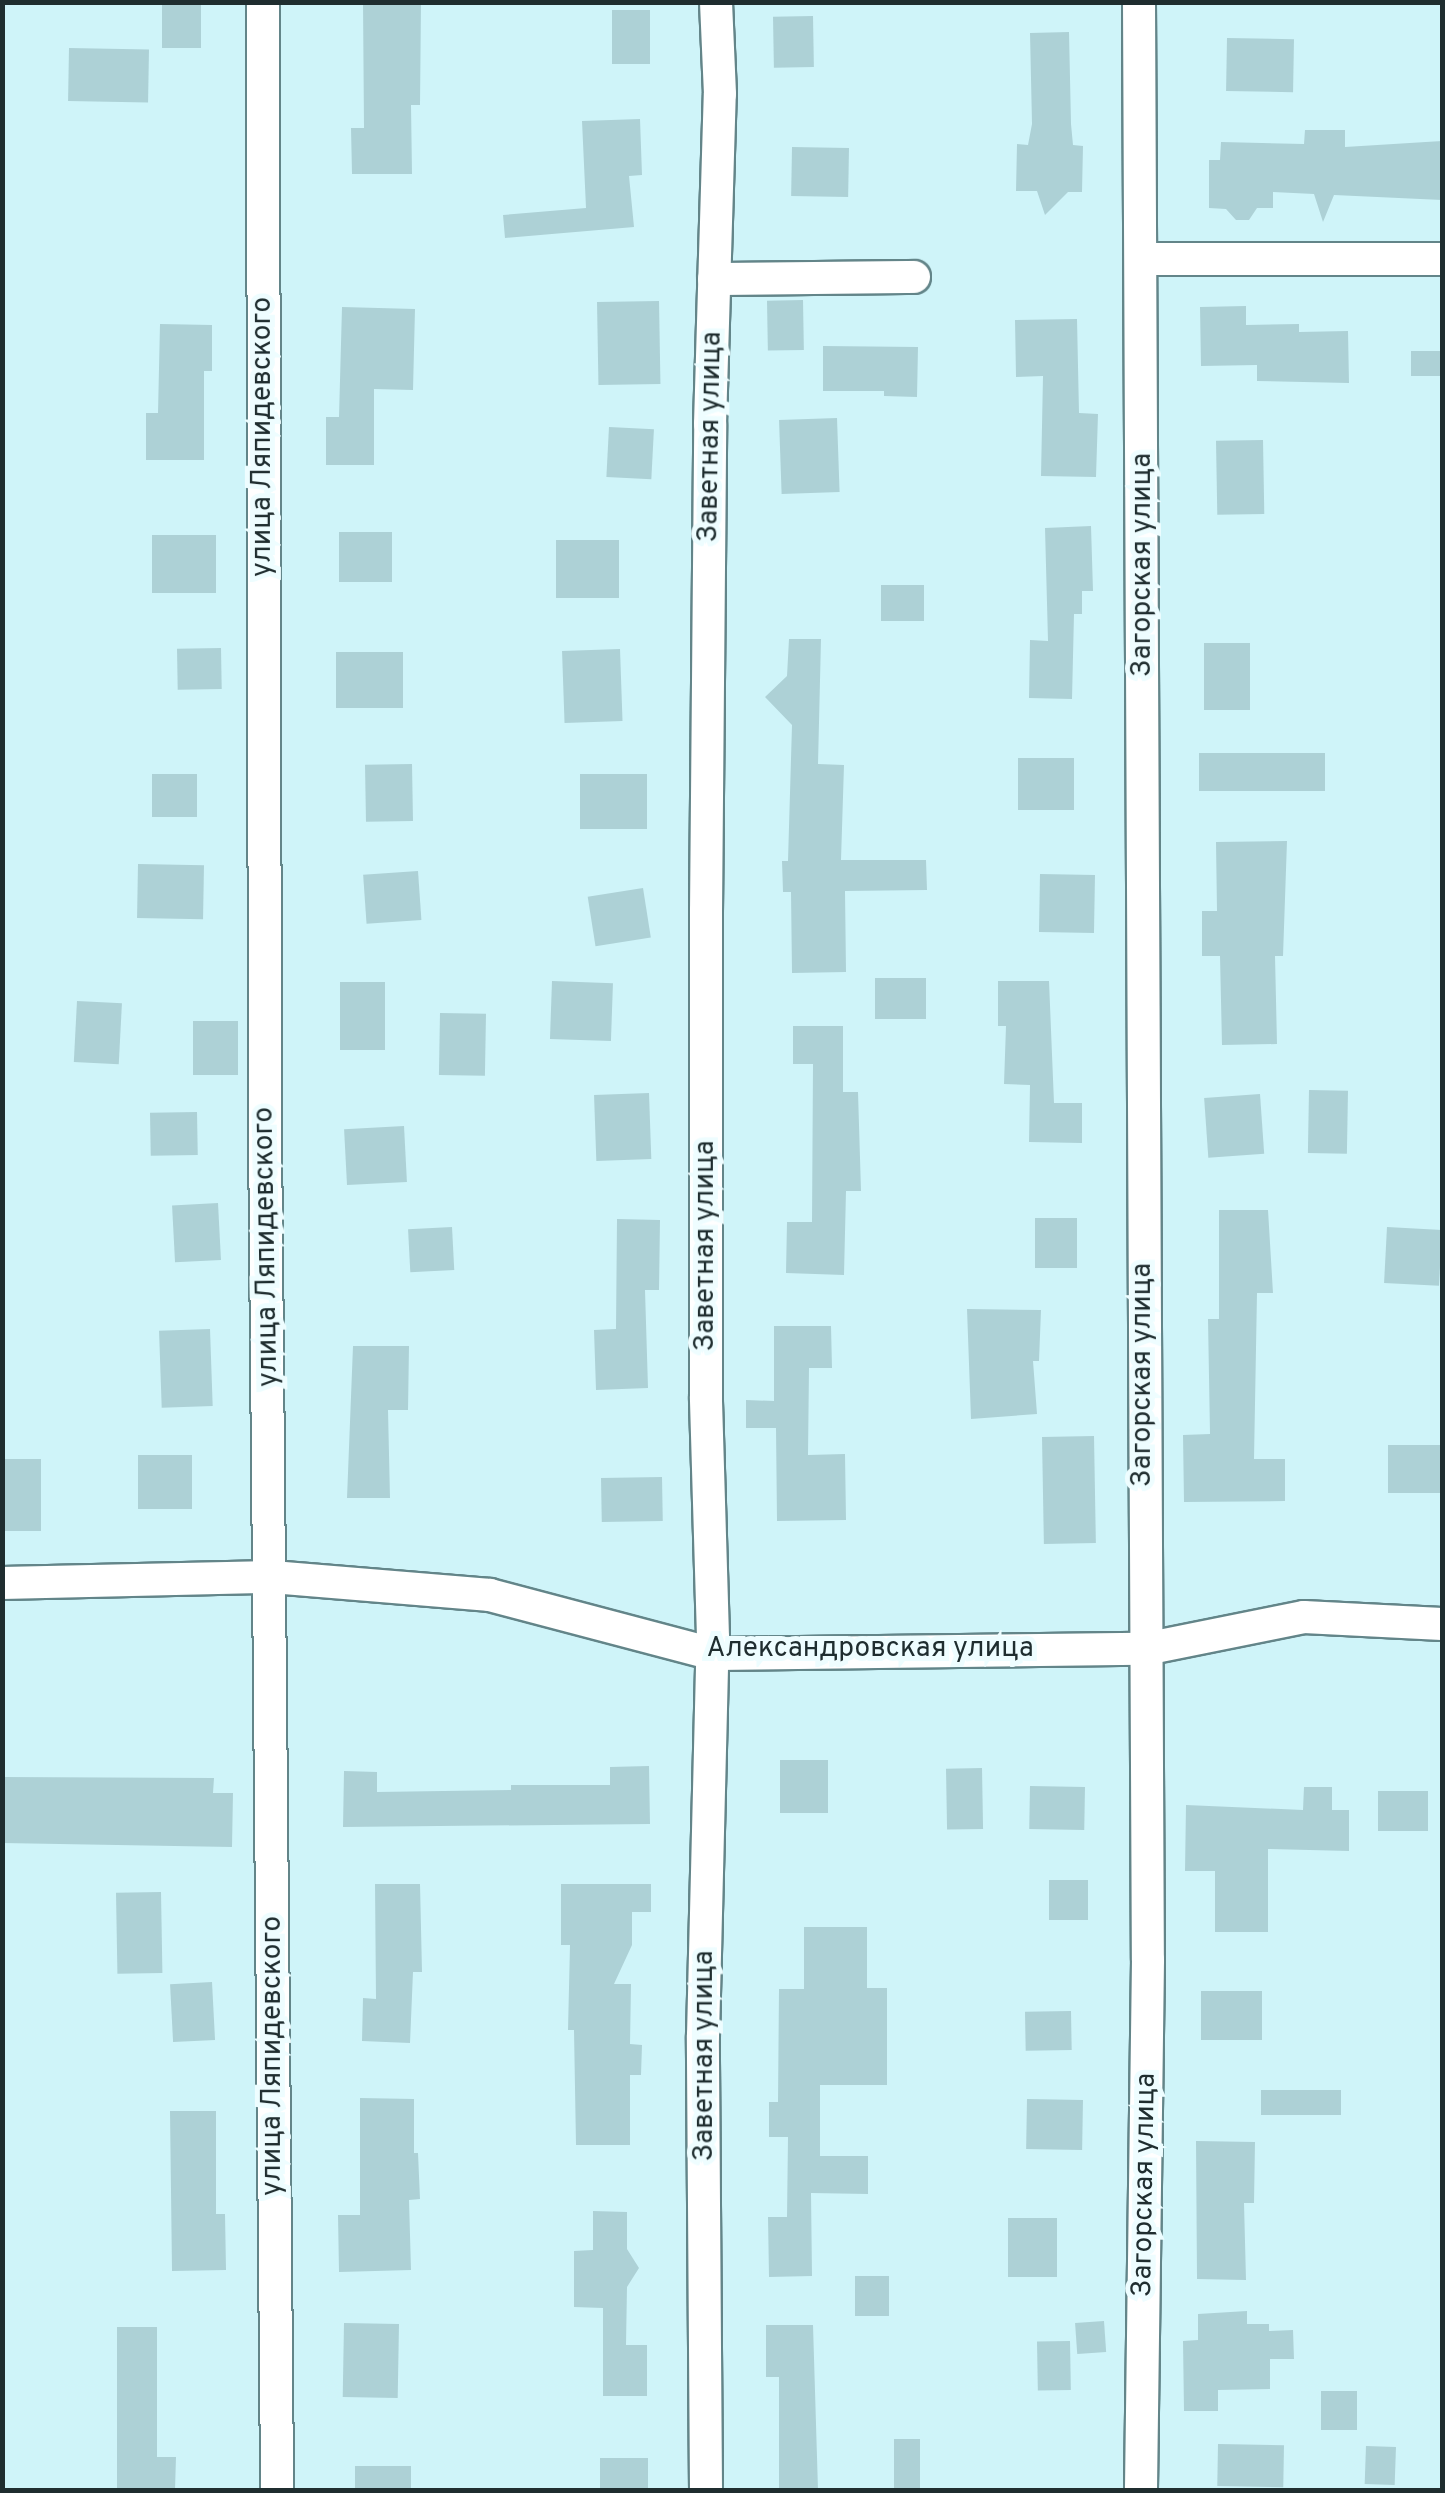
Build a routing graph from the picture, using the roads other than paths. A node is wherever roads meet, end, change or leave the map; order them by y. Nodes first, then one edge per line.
1 (263, 2) edge
2 (716, 2) edge
3 (1139, 2) edge
4 (1142, 258) junction
5 (1442, 259) edge
6 (914, 277) dead end
7 (714, 279) junction
8 (272, 1576) junction
9 (2, 1583) edge
10 (1442, 1624) edge
11 (1145, 1649) junction
12 (712, 1654) junction
13 (277, 2490) edge
14 (706, 2490) edge
15 (1141, 2490) edge

1 - 8 street, улица Ляпидевского
2 - 7 street, Заветная улица
3 - 4 street, Загорская улица
4 - 5 street
4 - 11 street, Загорская улица
6 - 7 street
7 - 12 street, Заветная улица
8 - 9 street, Александровская улица
8 - 12 street, Александровская улица
8 - 13 street, улица Ляпидевского
10 - 11 street, Александровская улица
11 - 12 street, Александровская улица
11 - 15 street, Загорская улица
12 - 14 street, Заветная улица

